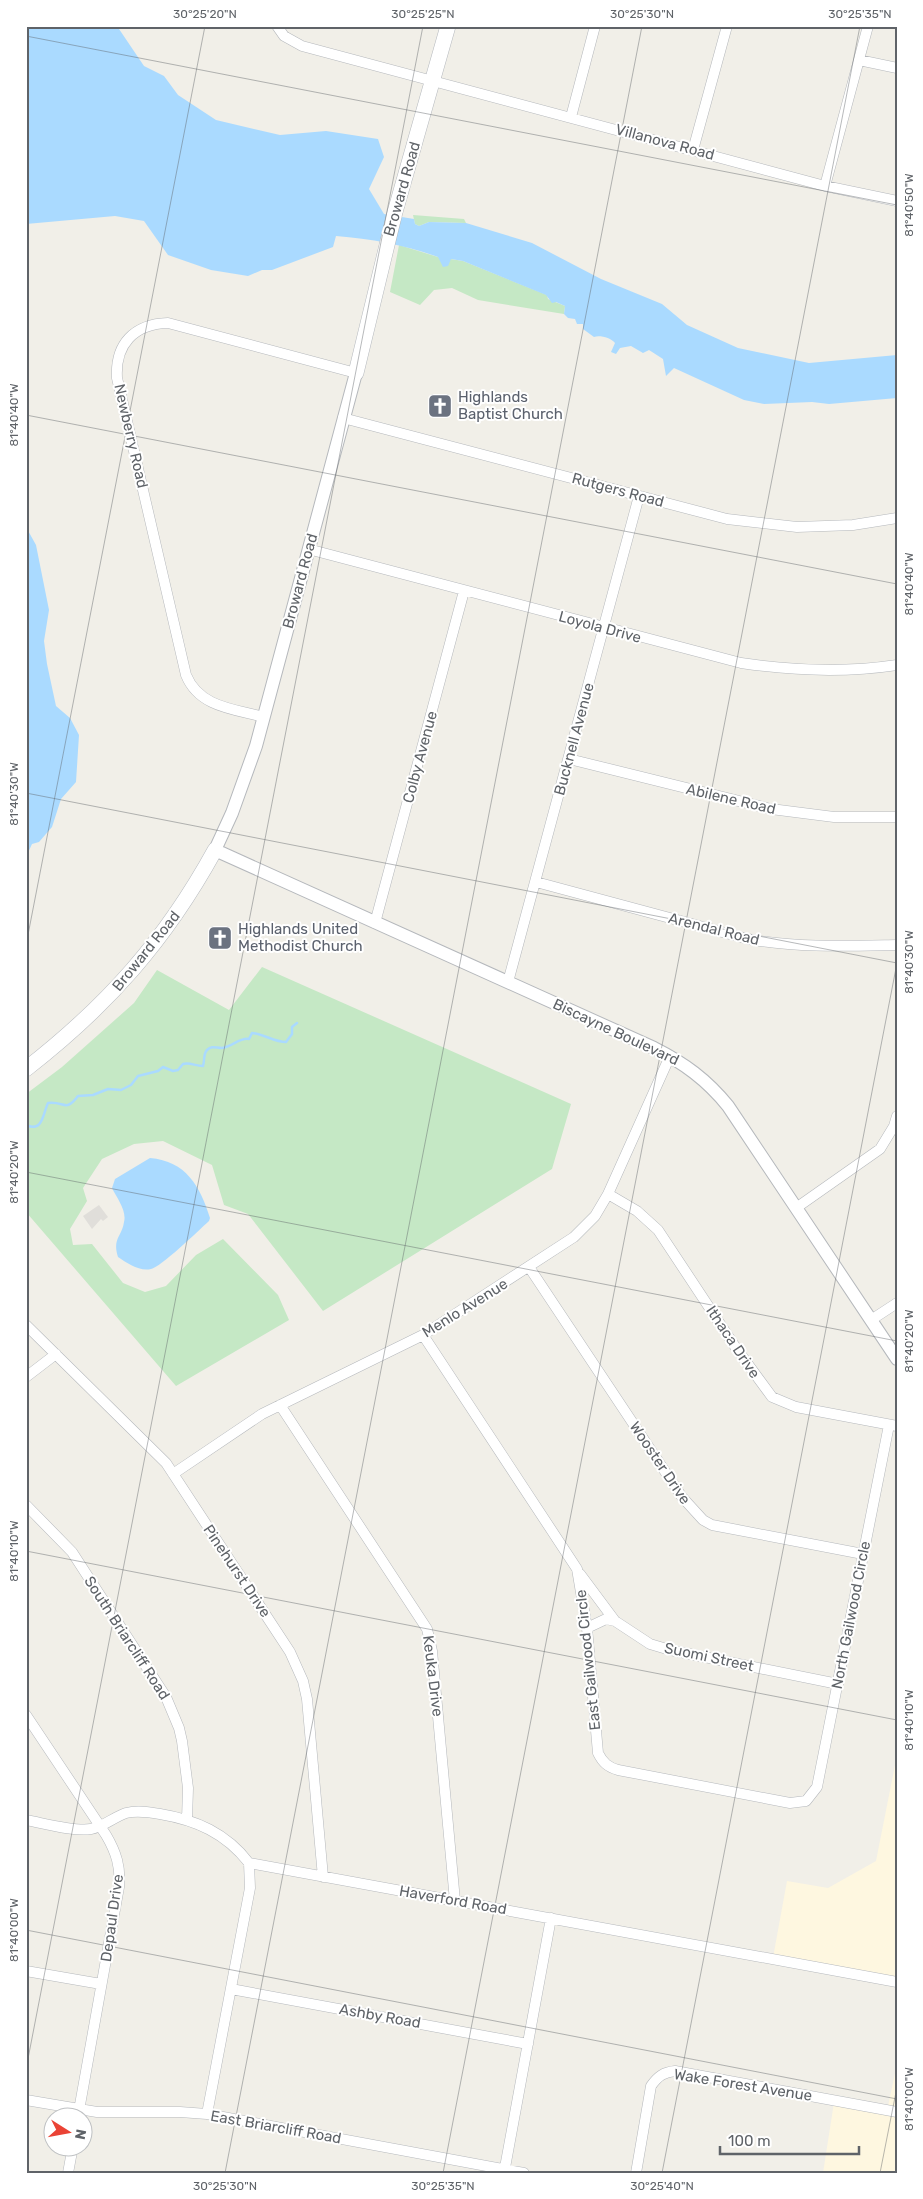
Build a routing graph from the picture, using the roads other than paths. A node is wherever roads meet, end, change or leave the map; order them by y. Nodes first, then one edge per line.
1 (276, 26) edge
2 (448, 26) edge
3 (595, 26) edge
4 (726, 26) edge
5 (868, 26) edge
6 (858, 60) junction
7 (897, 68) edge
8 (433, 80) junction
9 (571, 117) junction
10 (693, 150) junction
11 (825, 186) junction
12 (897, 201) edge
13 (356, 373) junction
14 (343, 418) junction
15 (639, 496) junction
16 (897, 518) edge
17 (308, 549) junction
18 (464, 591) junction
19 (604, 628) junction
20 (897, 665) edge
21 (264, 717) junction
22 (569, 759) junction
23 (897, 817) edge
24 (215, 850) junction
25 (536, 882) junction
26 (375, 923) junction
27 (897, 945) edge
28 (508, 982) junction
29 (670, 1056) junction
30 (26, 1069) edge
31 (897, 1116) edge
32 (608, 1194) junction
33 (796, 1208) junction
34 (529, 1267) junction
35 (897, 1303) edge
36 (871, 1320) junction
37 (26, 1325) edge
38 (423, 1335) junction
39 (56, 1354) junction
40 (897, 1359) edge
41 (26, 1377) edge
42 (280, 1405) junction
43 (893, 1426) edge
44 (173, 1474) junction
45 (26, 1504) edge
46 (863, 1554) junction
47 (577, 1569) junction
48 (615, 1621) junction
49 (587, 1628) junction
50 (838, 1684) junction
51 (26, 1714) edge
52 (806, 1801) joint
53 (26, 1820) edge
54 (187, 1820) junction
55 (100, 1825) junction
56 (249, 1862) junction
57 (323, 1877) junction
58 (454, 1901) junction
59 (551, 1918) junction
60 (26, 1971) edge
61 (897, 1982) edge
62 (101, 1984) junction
63 (231, 1989) junction
64 (528, 2044) junction
65 (26, 2100) edge
66 (50, 2106) edge
67 (80, 2106) edge
68 (897, 2112) edge
69 (92, 2113) edge
70 (207, 2114) junction
71 (71, 2156) edge
72 (504, 2171) edge
73 (68, 2173) edge
74 (524, 2173) edge
75 (636, 2173) edge

1 - 8 street, Villanova Road
2 - 8 main road, Broward Road
3 - 9 street
4 - 10 street
5 - 6 street
6 - 7 street
6 - 11 street
8 - 9 street, Villanova Road
8 - 13 main road, Broward Road
9 - 10 street, Villanova Road
10 - 11 street, Villanova Road
11 - 12 street, Villanova Road
13 - 14 street, Broward Road
13 - 21 street, Newberry Road
14 - 15 street, Rutgers Road
14 - 17 street, Broward Road
15 - 16 street, Rutgers Road
15 - 19 street, Bucknell Avenue
17 - 18 street, Loyola Drive
17 - 21 street, Broward Road
18 - 19 street, Loyola Drive
18 - 26 street, Colby Avenue
19 - 20 street, Loyola Drive
19 - 22 street, Bucknell Avenue
21 - 24 street, Broward Road
22 - 23 street, Abilene Road
22 - 25 street, Bucknell Avenue
24 - 26 street, Biscayne Boulevard
24 - 30 main road, Broward Road
25 - 27 street, Arendal Road
25 - 28 street, Bucknell Avenue
26 - 28 street, Biscayne Boulevard
28 - 29 street, Biscayne Boulevard
29 - 32 street, Menlo Avenue
29 - 33 street, Biscayne Boulevard
31 - 33 street
32 - 34 street, Menlo Avenue
32 - 43 street, Ithaca Drive
33 - 36 street, Biscayne Boulevard
34 - 38 street, Menlo Avenue
34 - 46 street, Wooster Drive
35 - 36 street
36 - 40 street, Biscayne Boulevard
37 - 39 street, Pinehurst Drive
38 - 42 street, Menlo Avenue
38 - 47 street, East Gailwood Circle
39 - 41 street
39 - 44 street, Pinehurst Drive
42 - 44 street, Menlo Avenue
42 - 58 street, Keuka Drive
43 - 46 street, North Gailwood Circle
44 - 57 street, Pinehurst Drive
45 - 54 street, South Briarcliff Road
46 - 50 street, North Gailwood Circle
47 - 48 street
47 - 49 street, East Gailwood Circle
48 - 49 street
48 - 50 street, Suomi Street
49 - 52 street, East Gailwood Circle
50 - 52 street, North Gailwood Circle
51 - 55 street, Depaul Drive
53 - 55 street
54 - 55 street
54 - 56 street
55 - 62 street, Depaul Drive
56 - 57 street, Haverford Road
56 - 63 street
57 - 58 street, Haverford Road
58 - 59 street, Haverford Road
59 - 61 street, Haverford Road
59 - 64 street
60 - 62 street
62 - 67 street, Depaul Drive
63 - 64 street, Ashby Road
63 - 70 street
64 - 72 street
65 - 66 street, East Briarcliff Road
68 - 75 street, Wake Forest Avenue
69 - 70 street, East Briarcliff Road
70 - 72 street, East Briarcliff Road
71 - 73 street
72 - 74 street, East Briarcliff Road

